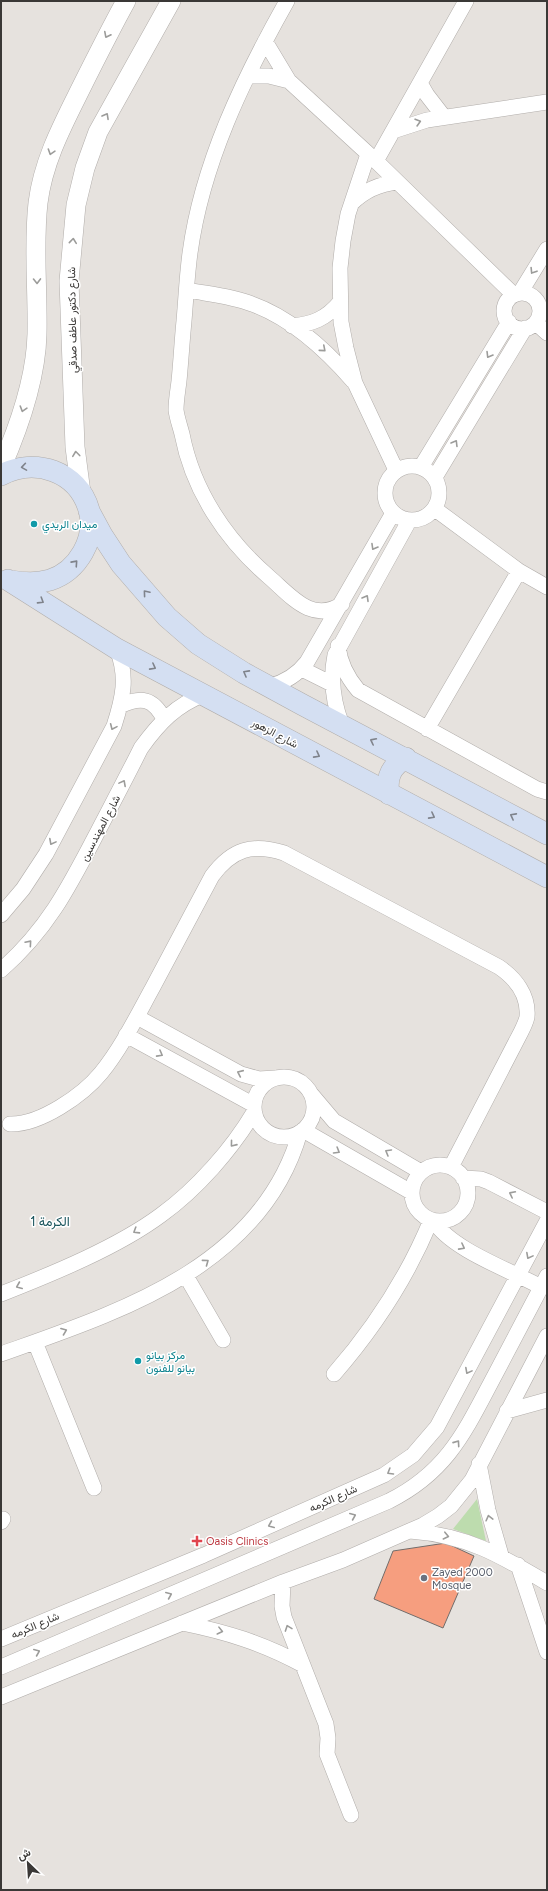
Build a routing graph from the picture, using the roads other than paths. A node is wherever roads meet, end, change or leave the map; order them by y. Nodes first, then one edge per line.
1 (126, 1) edge
2 (171, 1) edge
3 (287, 1) edge
4 (466, 1) edge
5 (265, 41) junction
6 (248, 76) junction
7 (289, 80) junction
8 (420, 83) junction
9 (547, 102) edge
10 (444, 117) junction
11 (393, 132) junction
12 (372, 158) junction
13 (397, 182) junction
14 (352, 202) junction
15 (547, 249) edge
16 (187, 290) junction
17 (547, 292) edge
18 (517, 294) junction
19 (340, 302) junction
20 (539, 305) junction
21 (509, 322) junction
22 (292, 326) junction
23 (530, 326) junction
24 (547, 333) edge
25 (355, 383) junction
26 (421, 467) junction
27 (1, 468) edge
28 (396, 470) junction
29 (1, 475) edge
30 (435, 477) junction
31 (85, 502) junction
32 (435, 508) junction
33 (393, 513) junction
34 (409, 521) junction
35 (519, 570) junction
36 (3, 578) edge
37 (547, 586) edge
38 (339, 608) junction
39 (353, 620) junction
40 (338, 646) junction
41 (117, 648) junction
42 (302, 669) junction
43 (332, 684) junction
44 (270, 686) junction
45 (205, 694) junction
46 (120, 706) junction
47 (164, 719) junction
48 (342, 725) junction
49 (427, 728) junction
50 (406, 758) junction
51 (547, 792) edge
52 (389, 794) junction
53 (547, 834) edge
54 (547, 876) edge
55 (1, 915) edge
56 (1, 970) edge
57 (137, 1017) junction
58 (126, 1035) junction
59 (278, 1077) junction
60 (312, 1094) junction
61 (254, 1108) junction
62 (10, 1124) dead end
63 (302, 1131) junction
64 (451, 1167) junction
65 (421, 1172) junction
66 (464, 1178) junction
67 (411, 1192) junction
68 (547, 1212) edge
69 (433, 1220) junction
70 (547, 1221) edge
71 (518, 1275) junction
72 (186, 1276) junction
73 (544, 1282) edge
74 (1, 1294) edge
75 (547, 1336) edge
76 (223, 1340) dead end
77 (35, 1342) junction
78 (1, 1354) edge
79 (334, 1374) dead end
80 (547, 1400) edge
81 (507, 1412) junction
82 (479, 1464) junction
83 (94, 1488) dead end
84 (315, 1506) junction
85 (326, 1528) junction
86 (407, 1531) junction
87 (500, 1555) junction
88 (518, 1565) junction
89 (283, 1582) junction
90 (547, 1583) edge
91 (133, 1584) junction
92 (142, 1607) junction
93 (182, 1623) junction
94 (1, 1639) edge
95 (547, 1652) edge
96 (303, 1664) junction
97 (1, 1668) edge
98 (1, 1697) edge
99 (351, 1815) dead end

1 -> 27 street
31 -> 2 street, شارع دكتور عاطف صدقي
3 - 5 street
4 - 8 street
5 - 6 street
5 - 7 street
6 - 7 street
6 - 16 street
7 - 12 street
8 - 10 street
8 - 11 street
9 - 10 street
11 -> 10 street
11 - 12 street
12 - 13 street
12 - 14 street
13 - 14 street
13 - 18 street
14 - 19 street
15 -> 18 street
16 - 22 street
16 - 38 street
17 - 20 street
18 - 20 street
18 - 21 street
19 - 22 street
19 - 25 street
20 - 23 street
21 - 23 street
21 -> 26 street
22 -> 25 street
23 - 24 street
30 -> 23 street
25 - 28 street
26 - 28 street
26 - 30 street
28 - 33 street
31 -> 29 main road
30 - 32 street
36 -> 31 main road
44 -> 31 main road
32 - 34 street
32 - 35 street
33 - 34 street
33 -> 38 street
39 -> 34 street
35 - 37 street
35 - 49 street
36 -> 41 main road, شارع الزهور
38 - 39 street
38 - 42 street
39 - 40 street
40 - 43 street
40 - 49 street
41 -> 45 main road, شارع الزهور
41 - 46 street
42 - 43 street
42 - 44 street
43 - 48 street
44 - 48 main road
45 - 47 street, شارع المهندسين
45 -> 52 main road, شارع الزهور
46 - 47 street
46 -> 55 street
56 -> 47 street, شارع المهندسين
50 -> 48 main road
49 - 51 street
50 - 52 main road
53 -> 50 main road
52 -> 54 main road, شارع الزهور
57 - 58 street
59 -> 57 street
57 - 64 street
58 -> 61 street
58 - 62 street
59 - 60 street
59 - 61 street
60 - 63 street
65 -> 60 street
61 - 63 street
61 -> 74 street
63 -> 67 street
72 -> 63 street
64 - 65 street
64 - 66 street
65 - 67 street
68 -> 66 street
66 - 69 street
67 - 69 street
69 -> 71 street
69 - 79 street
70 -> 71 street, شارع الكرمه
71 - 73 street
71 -> 84 street, شارع الكرمه
72 - 76 street
77 -> 72 street
85 -> 73 street
75 - 81 street
77 - 78 street
77 - 83 street
80 - 81 street
81 - 82 street
82 - 86 street
87 -> 82 street
84 - 85 street
84 -> 91 street, شارع الكرمه
92 -> 85 street
86 -> 87 street
86 - 89 street
87 - 88 street
88 - 90 street
88 - 95 street
89 - 93 street
96 -> 89 street
91 - 92 street
91 - 94 street, شارع الكرمه
97 -> 92 street
93 -> 96 street
93 - 98 street
96 - 99 street

